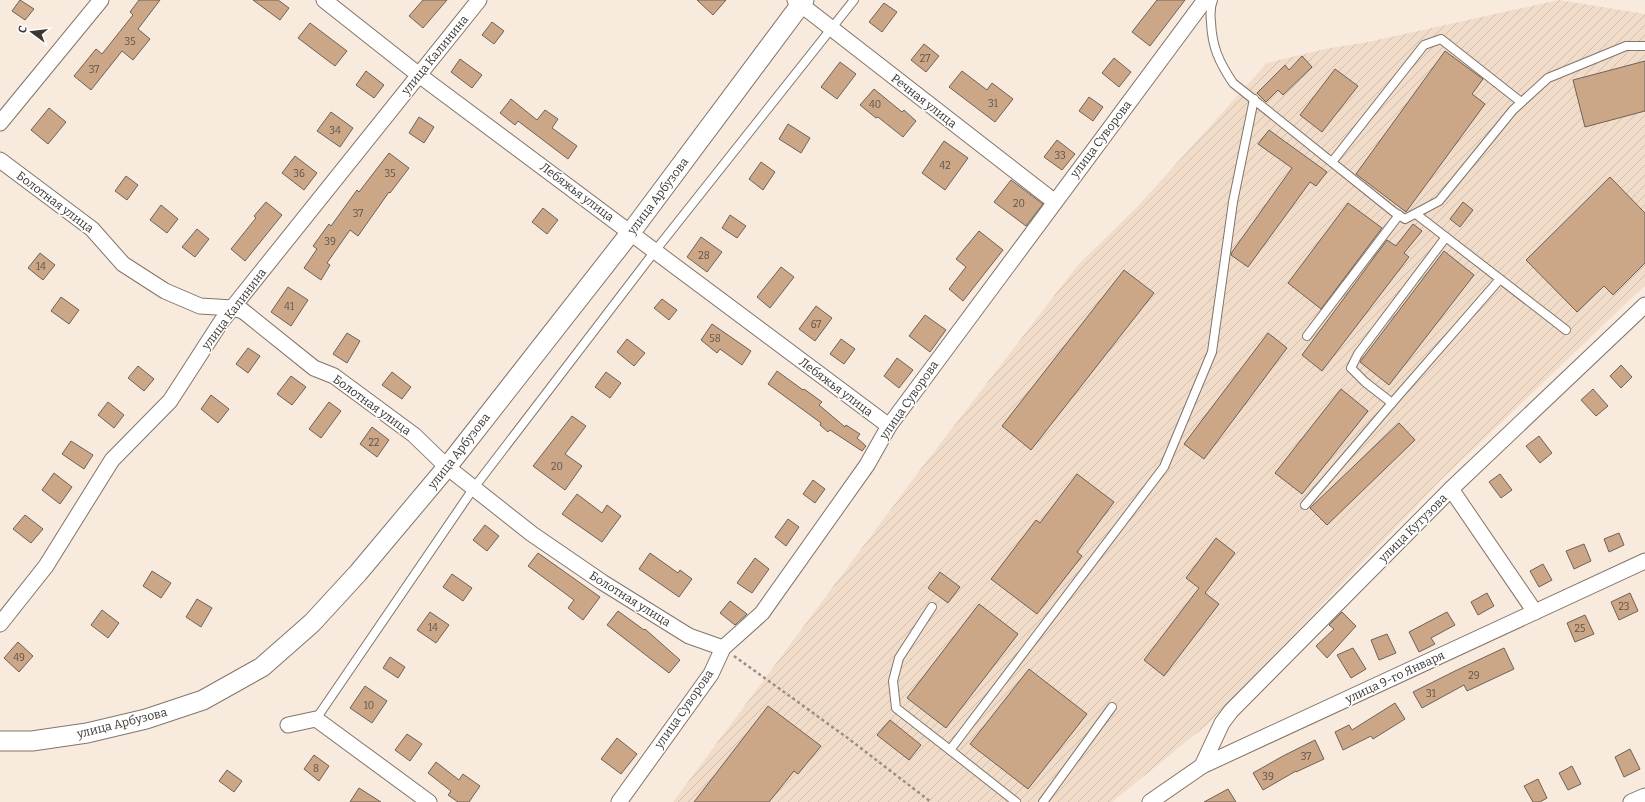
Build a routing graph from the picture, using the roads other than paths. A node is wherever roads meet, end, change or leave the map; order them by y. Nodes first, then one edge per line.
1 (101, 0) edge
2 (324, 0) edge
3 (479, 0) edge
4 (854, 0) edge
5 (1205, 0) edge
6 (1213, 0) edge
7 (800, 2) edge
8 (831, 29) junction
9 (1645, 46) edge
10 (419, 75) junction
11 (1254, 99) junction
12 (1521, 102) junction
13 (0, 122) edge
14 (0, 160) edge
15 (1332, 162) junction
16 (1055, 202) junction
17 (1416, 214) junction
18 (1399, 215) junction
19 (630, 232) junction
20 (1446, 237) junction
21 (655, 251) junction
22 (1500, 279) junction
23 (1645, 305) edge
24 (233, 308) junction
25 (1566, 330) dead end
26 (1306, 336) dead end
27 (1392, 403) junction
28 (889, 426) junction
29 (446, 467) junction
30 (473, 489) junction
31 (1451, 489) junction
32 (1305, 505) dead end
33 (1645, 562) edge
34 (932, 607) dead end
35 (1535, 612) junction
36 (0, 624) edge
37 (723, 648) junction
38 (1112, 707) dead end
39 (316, 720) junction
40 (288, 725) dead end
41 (0, 741) edge
42 (950, 750) junction
43 (1202, 766) junction
44 (1645, 796) edge
45 (430, 802) edge
46 (619, 802) edge
47 (1016, 802) edge
48 (1043, 802) edge
49 (1150, 802) edge
50 (1631, 802) edge

1 - 13 street
2 - 10 street, Лебяжья улица
3 - 10 street, улица Калинина
4 - 8 lane
5 - 16 street, улица Суворова
6 - 11 lane
7 - 8 street, Речная улица
7 - 19 street, улица Арбузова
8 - 16 street, Речная улица
8 - 21 lane
9 - 12 lane
10 - 19 street, Лебяжья улица
10 - 24 street, улица Калинина
11 - 15 lane
11 - 42 lane
12 - 15 lane
12 - 17 lane
14 - 24 street, Болотная улица
15 - 18 lane
16 - 28 street, улица Суворова
17 - 18 lane
17 - 20 lane
18 - 26 lane
19 - 21 street, Лебяжья улица
19 - 29 street, улица Арбузова
20 - 22 lane
20 - 27 lane
21 - 28 street, Лебяжья улица
21 - 30 lane
22 - 25 lane
22 - 27 lane
23 - 31 street, улица Кутузова
24 - 29 street, Болотная улица
24 - 36 street, улица Калинина
27 - 32 lane
28 - 37 street, улица Суворова
29 - 30 street, Болотная улица
29 - 41 street, улица Арбузова
30 - 37 street, Болотная улица
30 - 39 lane
31 - 35 street
31 - 43 street, улица Кутузова
33 - 35 street, улица 9-го Января
34 - 42 lane
35 - 43 street, улица 9-го Января
37 - 46 street, улица Суворова
38 - 48 lane
39 - 40 street
39 - 45 street
42 - 47 lane
43 - 49 street, улица 9-го Января
44 - 50 street

